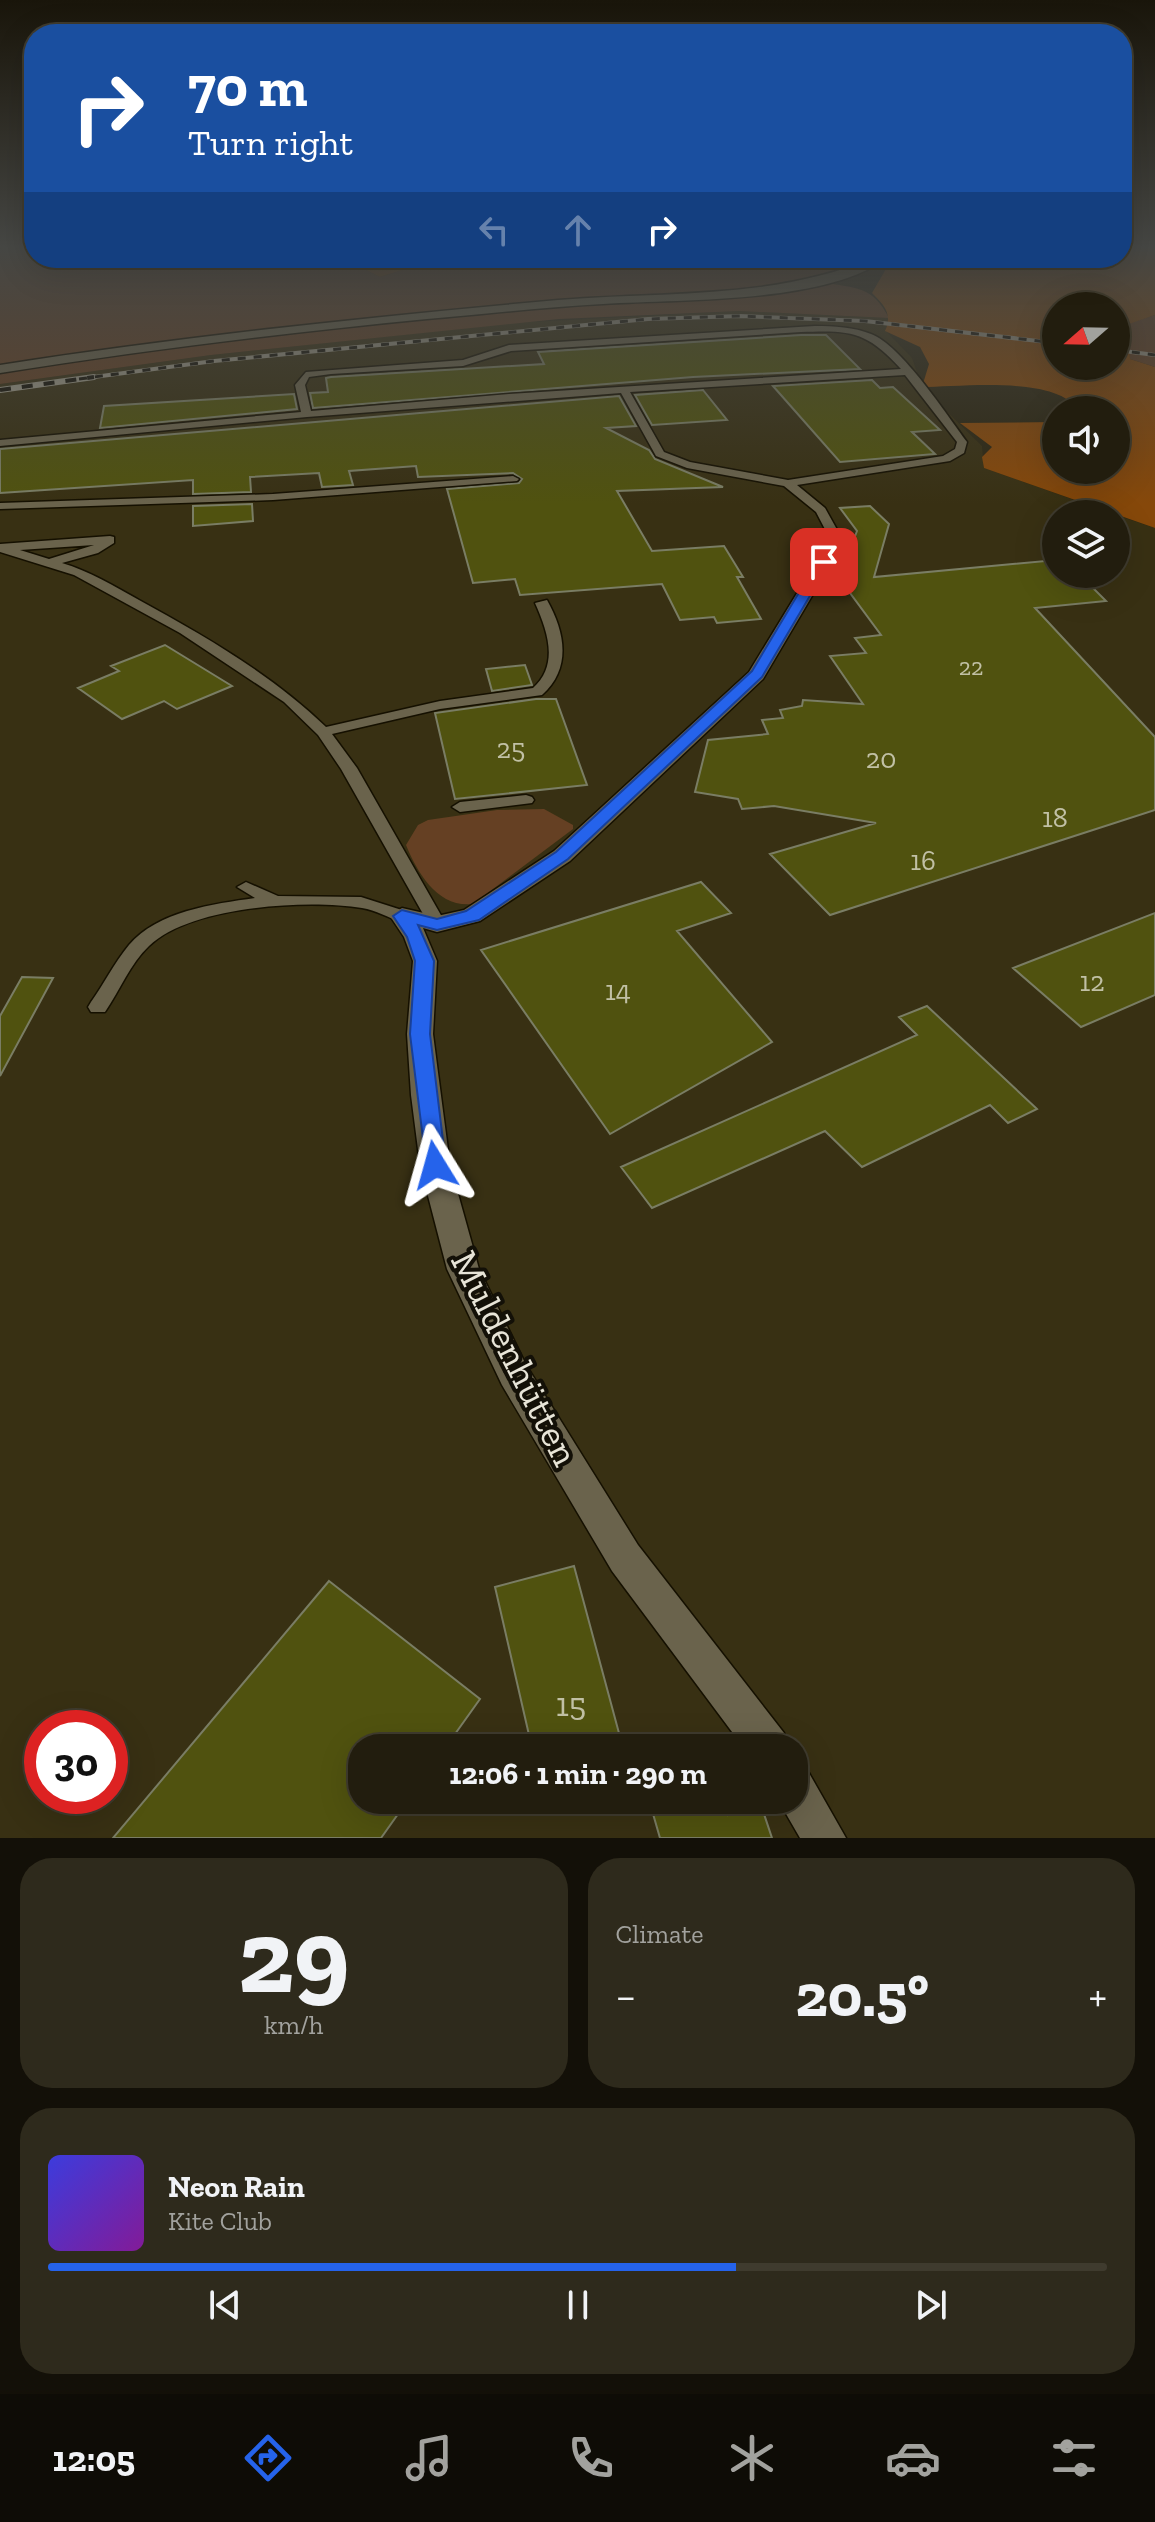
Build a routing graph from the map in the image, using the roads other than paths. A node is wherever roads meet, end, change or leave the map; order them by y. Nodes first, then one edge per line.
1 (286, 332) edge
2 (744, 332) edge
3 (841, 332) edge
4 (0, 369) edge
5 (905, 372) junction
6 (624, 390) junction
7 (307, 414) junction
8 (0, 443) edge
9 (513, 479) dead end
10 (788, 483) junction
11 (0, 506) edge
12 (49, 562) junction
13 (824, 562) joint
14 (542, 603) dead end
15 (323, 732) junction
16 (526, 800) dead end
17 (460, 807) dead end
18 (246, 887) dead end
19 (278, 904) junction
20 (402, 916) junction
21 (437, 924) junction
22 (98, 1007) dead end
23 (758, 1734) edge
24 (808, 1811) edge
25 (824, 1838) edge

1 - 4 street
2 - 7 lane
3 - 5 lane
5 - 6 lane
5 - 10 lane
6 - 7 lane
6 - 10 lane
7 - 8 lane
9 - 11 lane
10 - 13 lane
12 - 12 lane
12 - 15 lane
13 - 21 street
14 - 15 lane
15 - 21 lane
16 - 17 lane
18 - 19 lane
19 - 20 lane
19 - 22 lane
20 - 21 street
20 - 23 street, Muldenhütten
24 - 25 street

